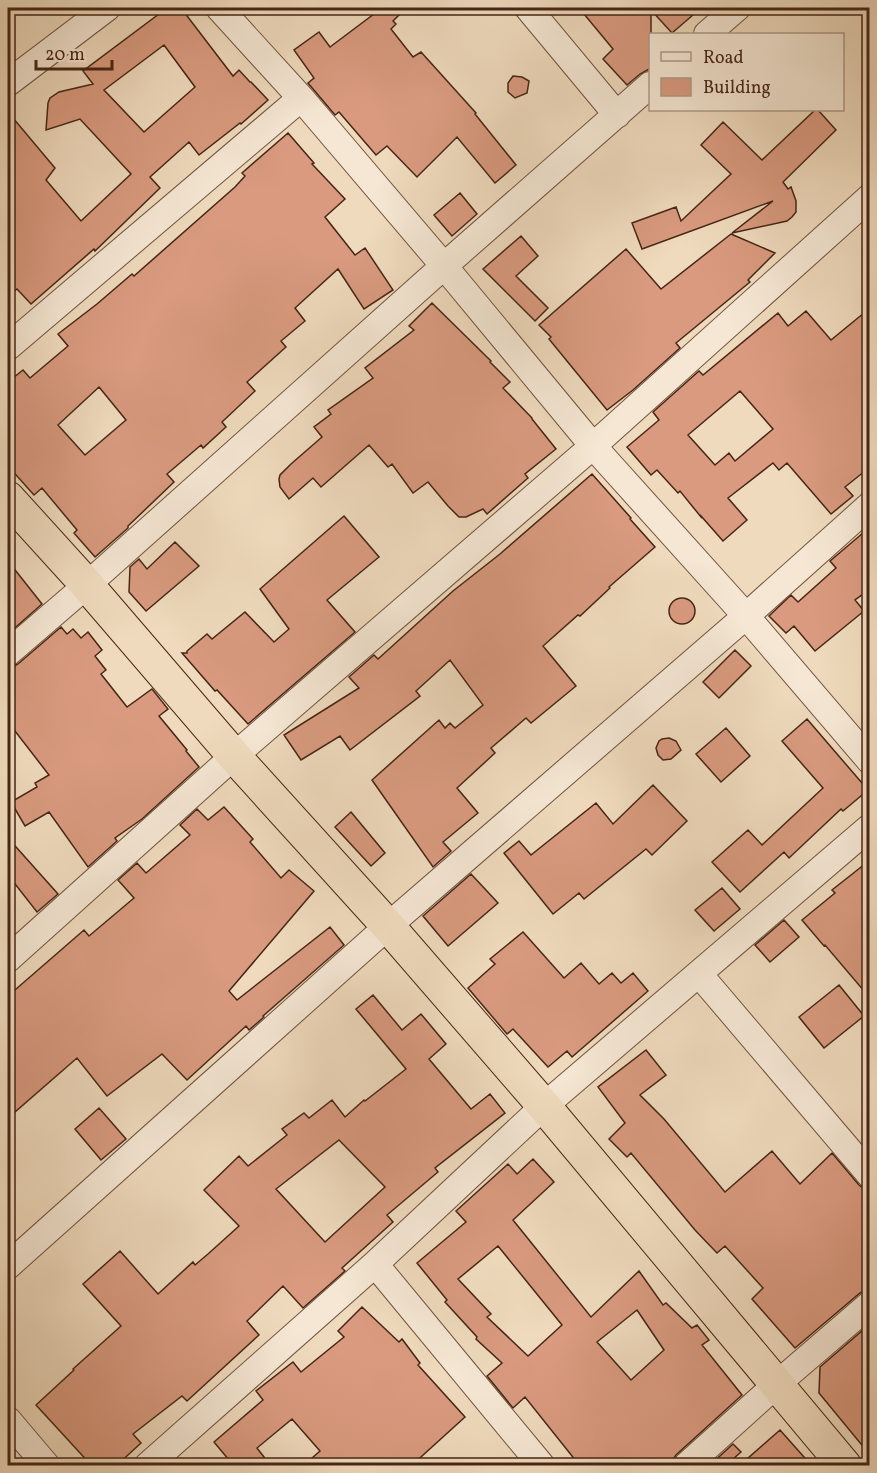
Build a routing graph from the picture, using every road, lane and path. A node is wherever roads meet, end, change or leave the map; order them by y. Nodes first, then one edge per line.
1 (107, 8) edge
2 (219, 8) edge
3 (528, 8) edge
4 (737, 8) edge
5 (708, 33) edge
6 (8, 83) edge
7 (649, 87) edge
8 (301, 98) junction
9 (617, 115) junction
10 (870, 196) edge
11 (444, 266) junction
12 (8, 347) edge
13 (593, 446) junction
14 (8, 498) edge
15 (870, 505) edge
16 (87, 585) junction
17 (746, 616) junction
18 (8, 653) edge
19 (234, 756) junction
20 (870, 761) edge
21 (870, 827) edge
22 (388, 926) junction
23 (8, 959) edge
24 (699, 974) junction
25 (544, 1106) junction
26 (870, 1175) edge
27 (375, 1264) junction
28 (8, 1266) edge
29 (870, 1304) edge
30 (777, 1384) junction
31 (8, 1420) edge
32 (47, 1466) edge
33 (147, 1466) edge
34 (542, 1466) edge
35 (686, 1466) edge
36 (844, 1466) edge

1 - 6 street
2 - 8 street
3 - 9 street
4 - 5 street
7 - 9 street
8 - 11 street
8 - 12 street
9 - 11 street
10 - 13 street
11 - 13 street
11 - 16 street
13 - 17 street
13 - 19 street
14 - 16 highway
15 - 17 street
16 - 18 street
16 - 19 highway
17 - 20 street
17 - 22 street
19 - 22 highway
19 - 23 street
21 - 24 street
22 - 25 highway
22 - 28 street
24 - 25 street
24 - 26 street
25 - 27 street
25 - 30 highway
27 - 33 street
27 - 34 street
29 - 30 street
30 - 35 street
30 - 36 highway
31 - 32 street

